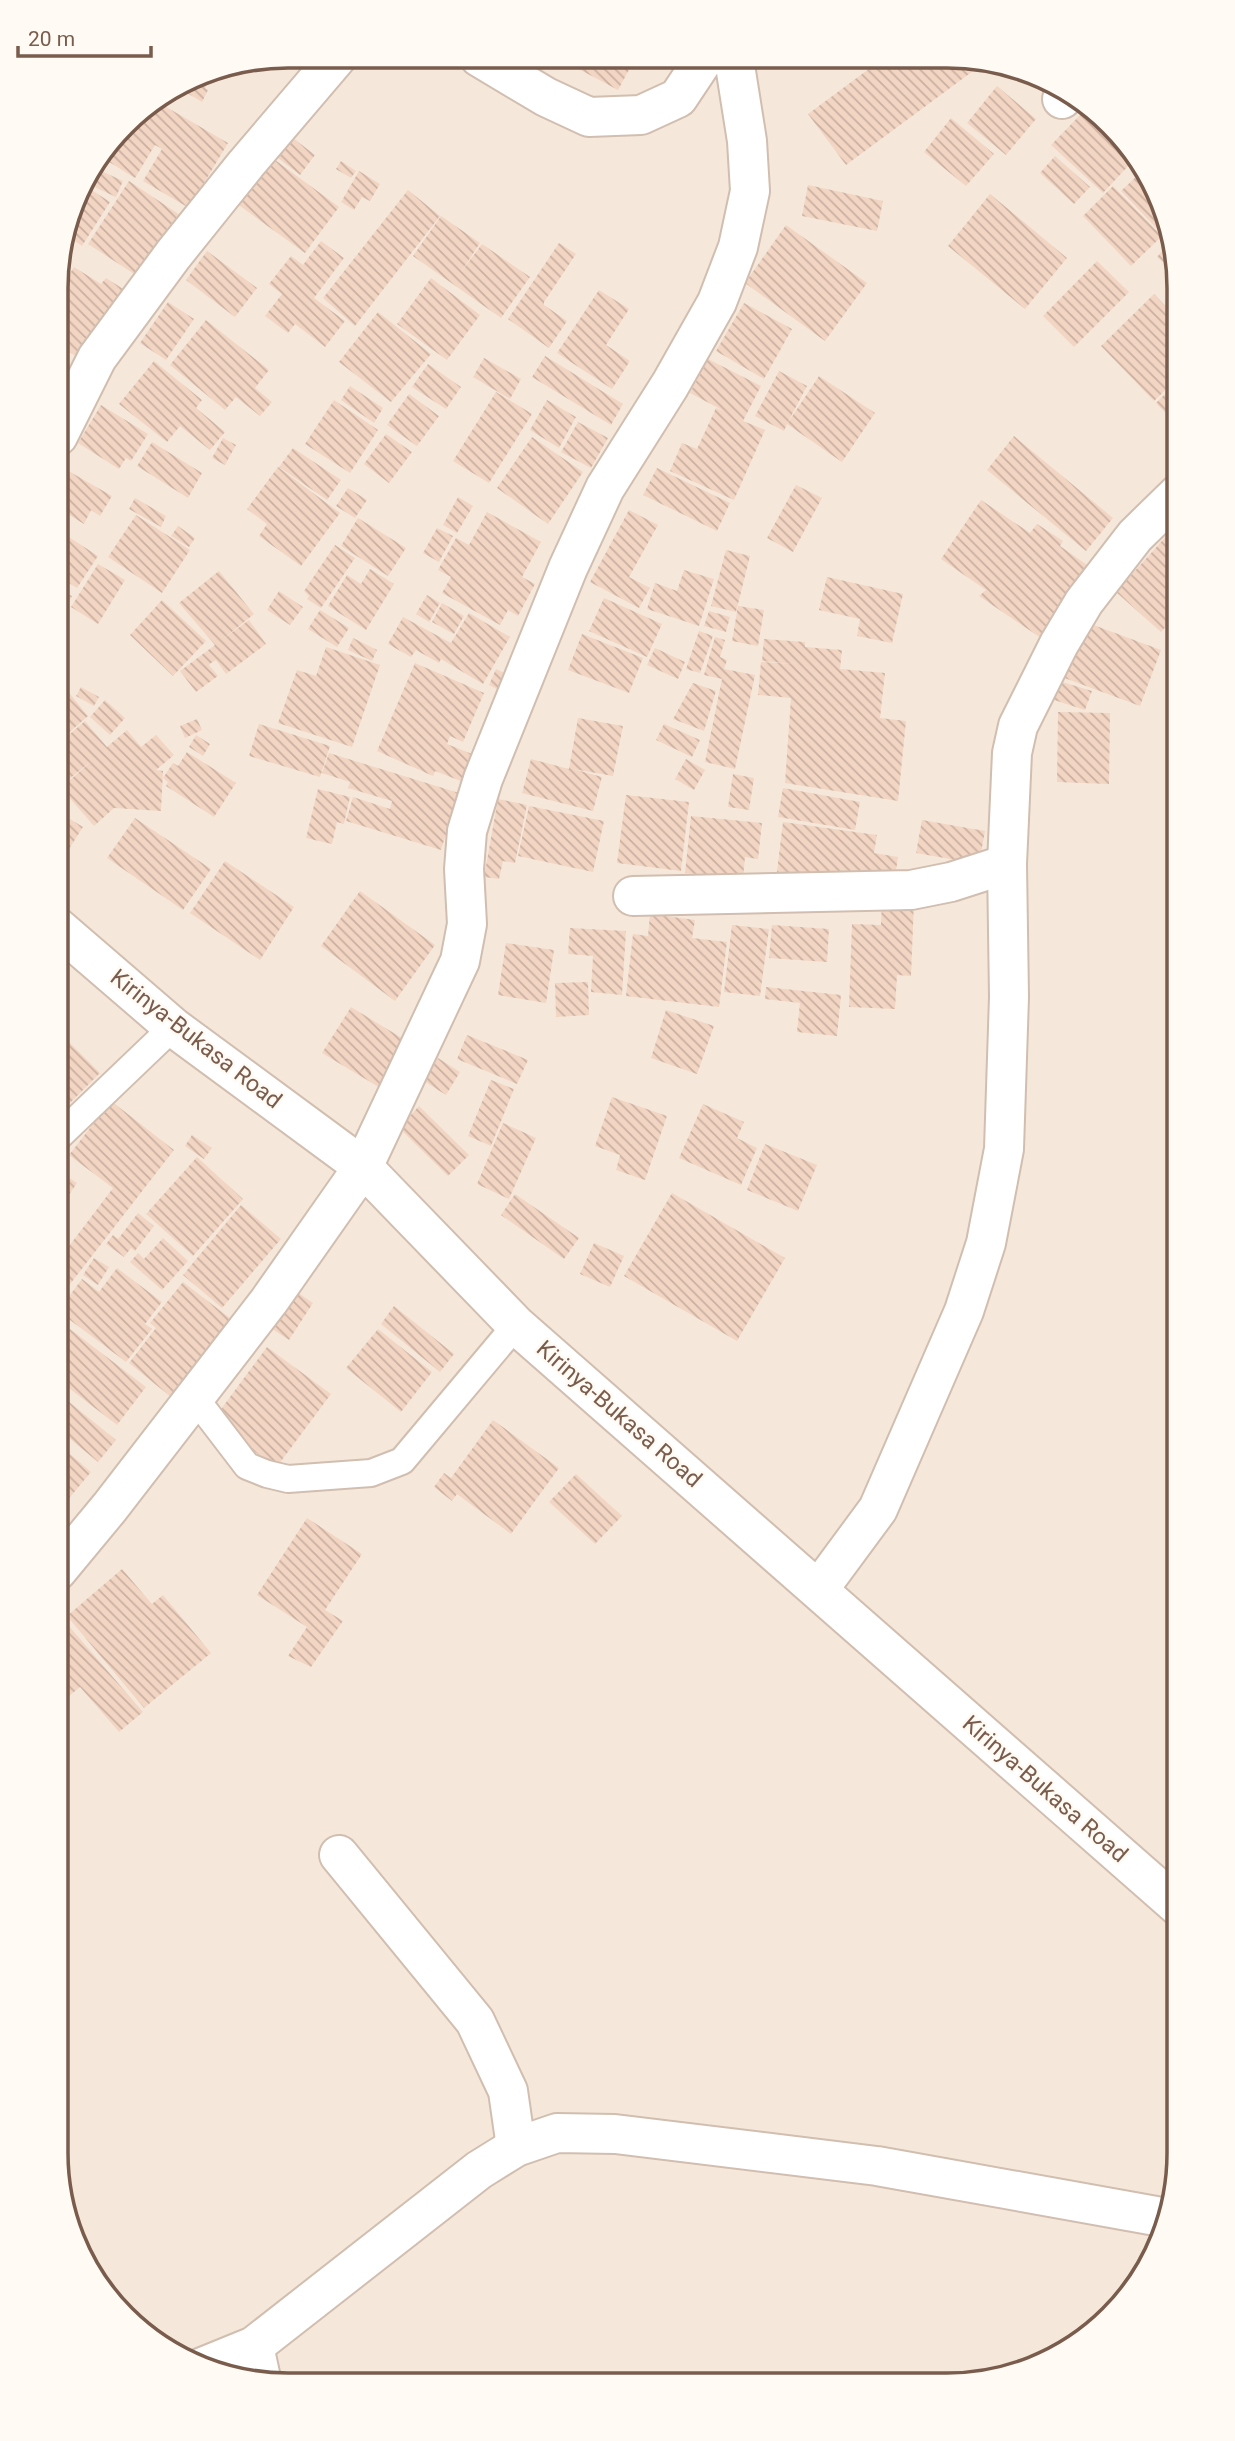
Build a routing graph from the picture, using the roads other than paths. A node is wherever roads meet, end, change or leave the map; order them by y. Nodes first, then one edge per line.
1 (328, 68) edge
2 (497, 68) edge
3 (698, 68) edge
4 (735, 68) edge
5 (69, 414) edge
6 (1167, 505) edge
7 (1007, 864) junction
8 (634, 896) dead end
9 (69, 937) edge
10 (173, 1027) junction
11 (69, 1127) edge
12 (363, 1167) junction
13 (516, 1325) junction
14 (195, 1398) junction
15 (68, 1557) edge
16 (819, 1589) junction
17 (339, 1855) dead end
18 (1166, 1896) edge
19 (516, 2147) junction
20 (1157, 2216) edge
21 (254, 2346) junction
22 (218, 2361) edge
23 (259, 2371) edge

1 - 5 street
2 - 3 street
4 - 12 street
6 - 7 street
7 - 8 street
7 - 16 street
9 - 10 street, Kirinya-Bukasa Road
10 - 11 lane
10 - 12 street, Kirinya-Bukasa Road
12 - 13 street, Kirinya-Bukasa Road
12 - 14 street
13 - 14 lane
13 - 16 street, Kirinya-Bukasa Road
14 - 15 street
16 - 18 street, Kirinya-Bukasa Road
17 - 19 street
19 - 20 street
19 - 21 street
21 - 22 street
21 - 23 street

